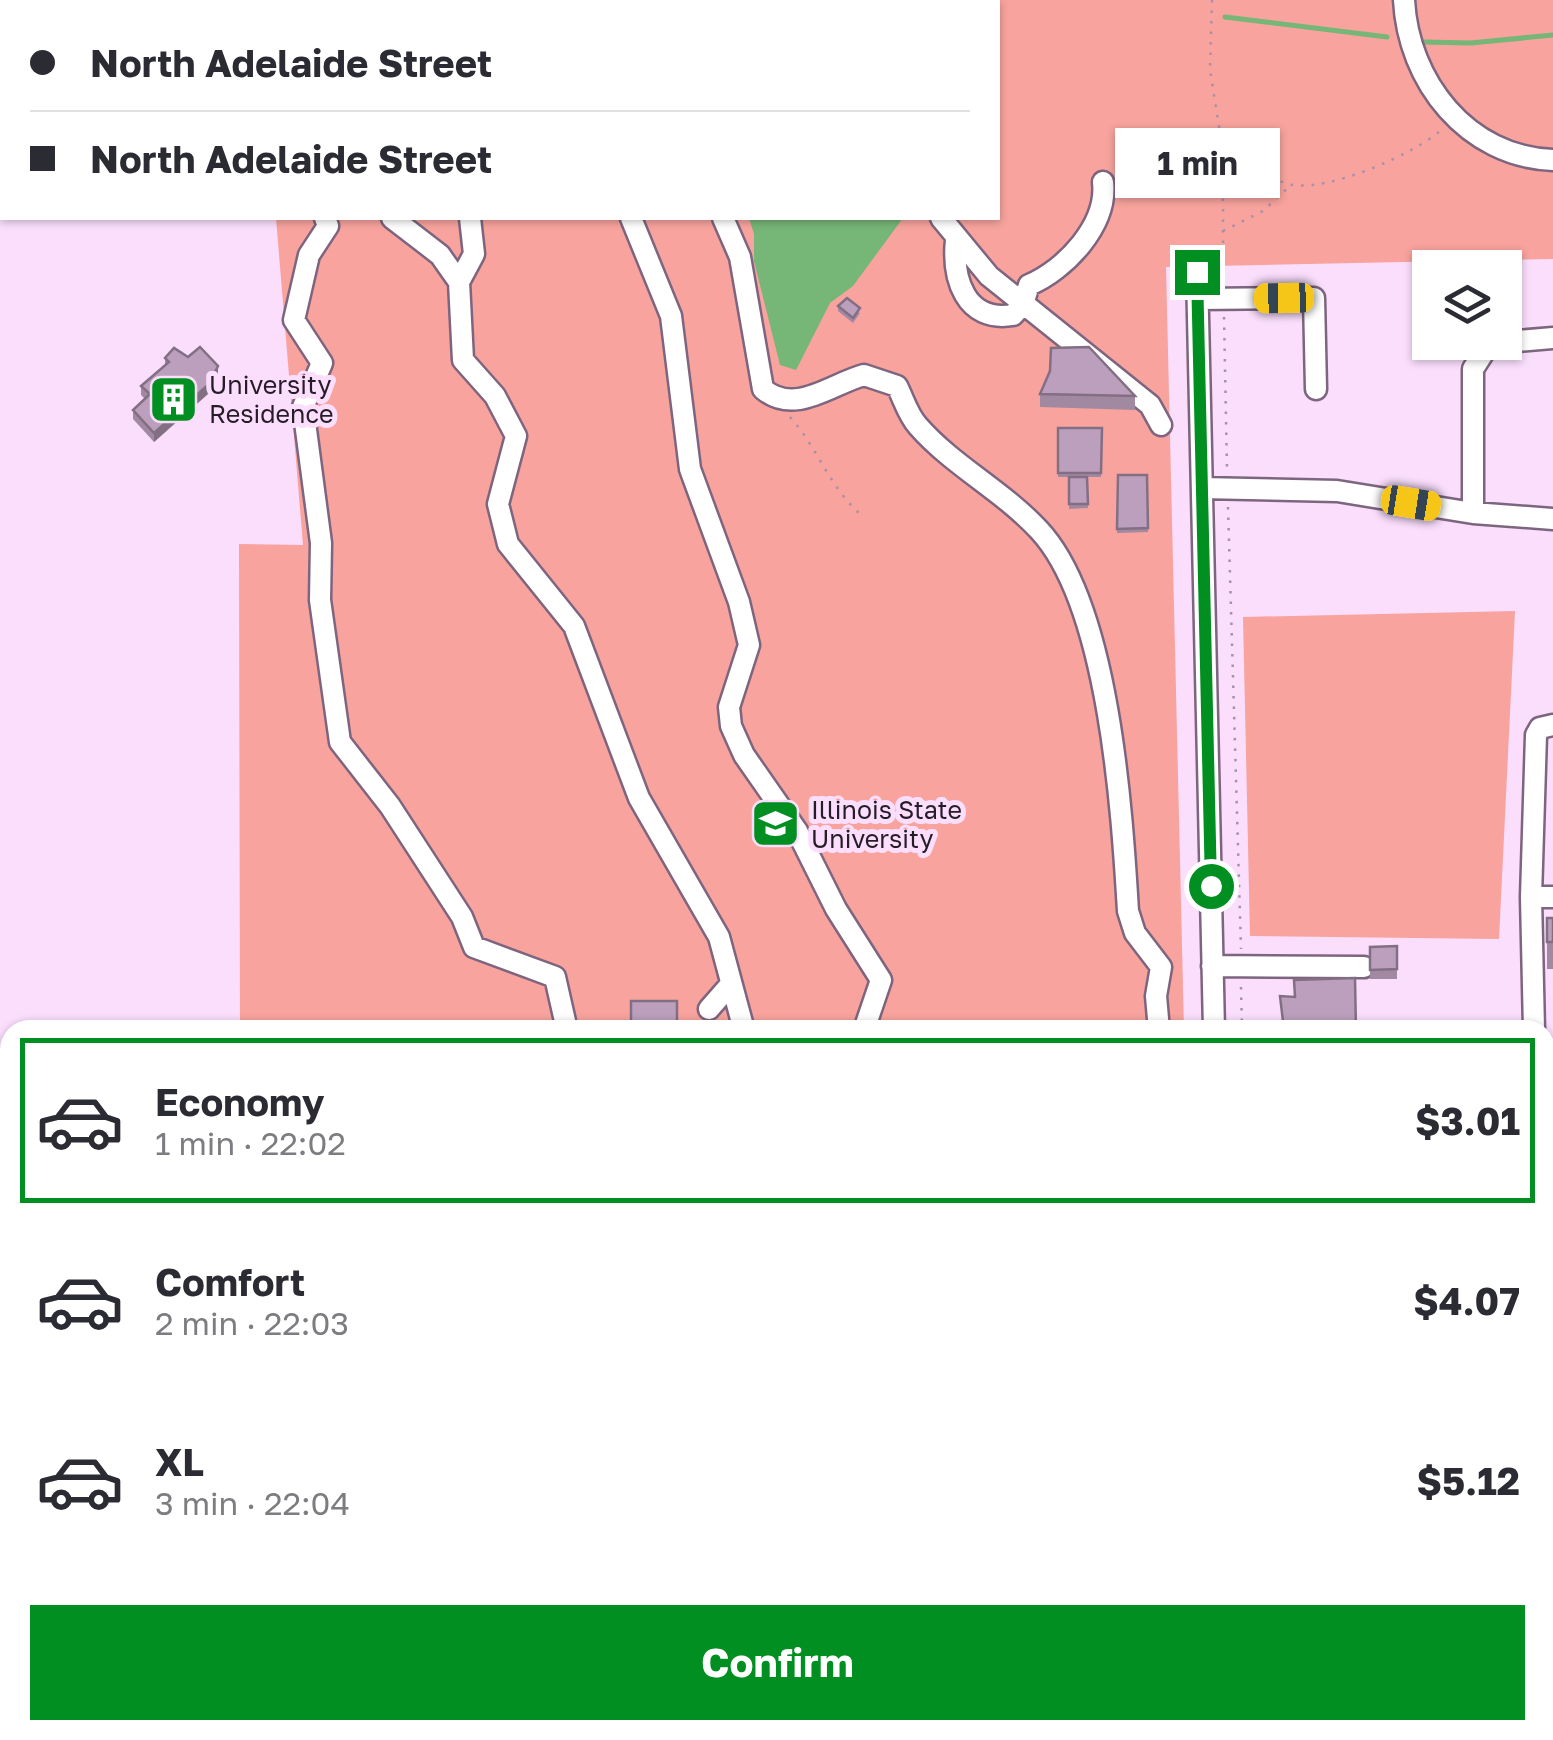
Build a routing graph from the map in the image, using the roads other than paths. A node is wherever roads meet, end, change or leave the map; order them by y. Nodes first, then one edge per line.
1 (1404, 0) edge
2 (1553, 160) edge
3 (1103, 182) dead end
4 (326, 220) edge
5 (470, 220) edge
6 (632, 220) edge
7 (725, 220) edge
8 (943, 220) edge
9 (399, 221) edge
10 (956, 240) junction
11 (1197, 272) dead end
12 (459, 282) junction
13 (1198, 299) junction
14 (1023, 304) junction
15 (1553, 338) edge
16 (1522, 340) edge
17 (1478, 360) edge
18 (1316, 390) dead end
19 (1161, 425) dead end
20 (1202, 488) junction
21 (1473, 513) junction
22 (1553, 519) edge
23 (1553, 725) edge
24 (1542, 897) edge
25 (1212, 966) junction
26 (1364, 967) dead end
27 (565, 1020) edge
28 (741, 1020) edge
29 (867, 1020) edge
30 (1158, 1020) edge
31 (1214, 1020) edge
32 (1535, 1020) edge

1 - 2 street
3 - 14 street
4 - 27 street
5 - 12 street
6 - 29 street
7 - 30 street
8 - 10 street
9 - 12 street
10 - 14 street
10 - 14 street
11 - 13 street
12 - 28 street
13 - 18 street
13 - 20 street
14 - 19 street
15 - 16 street
17 - 21 street
20 - 21 street
20 - 25 street
21 - 22 street
23 - 24 street
24 - 32 street
25 - 26 street
25 - 31 street

